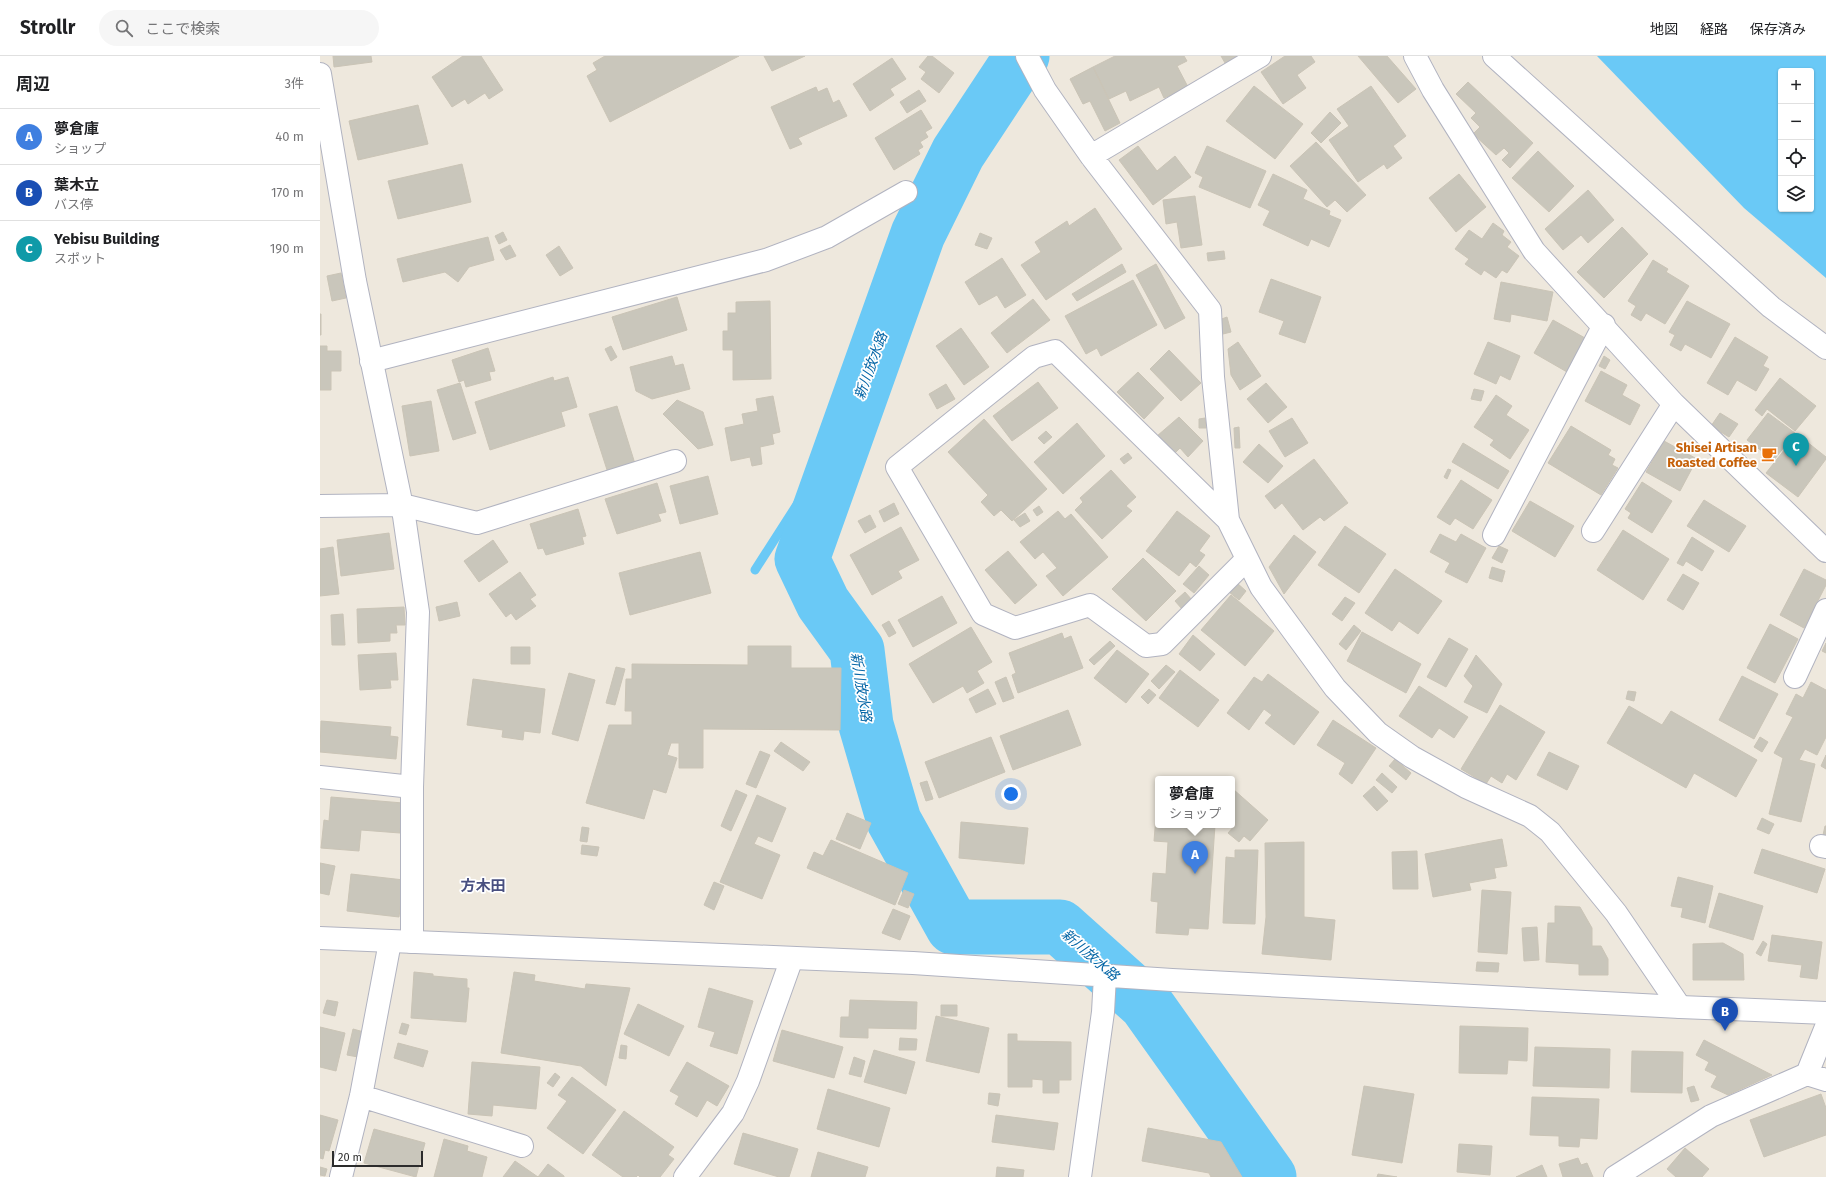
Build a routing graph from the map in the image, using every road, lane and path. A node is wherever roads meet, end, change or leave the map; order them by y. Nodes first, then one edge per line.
1 (1028, 56) edge
2 (1260, 56) edge
3 (1415, 56) edge
4 (1494, 56) edge
5 (320, 74) edge
6 (1091, 156) junction
7 (906, 192) dead end
8 (1604, 325) junction
9 (1826, 348) edge
10 (372, 361) junction
11 (1674, 404) junction
12 (675, 461) dead end
13 (402, 505) junction
14 (320, 506) edge
15 (1228, 520) junction
16 (1593, 531) dead end
17 (1494, 535) dead end
18 (1826, 551) edge
19 (1247, 559) junction
20 (1826, 610) edge
21 (1795, 677) dead end
22 (320, 777) edge
23 (412, 787) junction
24 (320, 938) edge
25 (390, 942) junction
26 (412, 942) junction
27 (792, 958) junction
28 (1106, 976) junction
29 (1680, 1007) junction
30 (1826, 1013) edge
31 (1826, 1027) edge
32 (1816, 1077) edge
33 (361, 1096) junction
34 (522, 1146) dead end
35 (694, 1174) edge
36 (341, 1177) edge
37 (1080, 1177) edge
38 (1616, 1177) edge

1 - 6 street
2 - 6 street
3 - 8 street
4 - 9 street
5 - 10 street
6 - 15 street
7 - 10 street
8 - 11 street
8 - 17 street
10 - 13 street
11 - 16 street
11 - 18 street
12 - 13 street
13 - 14 street
13 - 23 street
15 - 19 street
15 - 19 street
19 - 29 street
20 - 21 street
22 - 23 street
23 - 26 street
24 - 25 street
25 - 26 street
25 - 33 street
26 - 27 street
27 - 28 street
27 - 35 street
28 - 29 street
28 - 37 street
29 - 30 street
31 - 32 street
32 - 38 street
33 - 34 street
33 - 36 street

